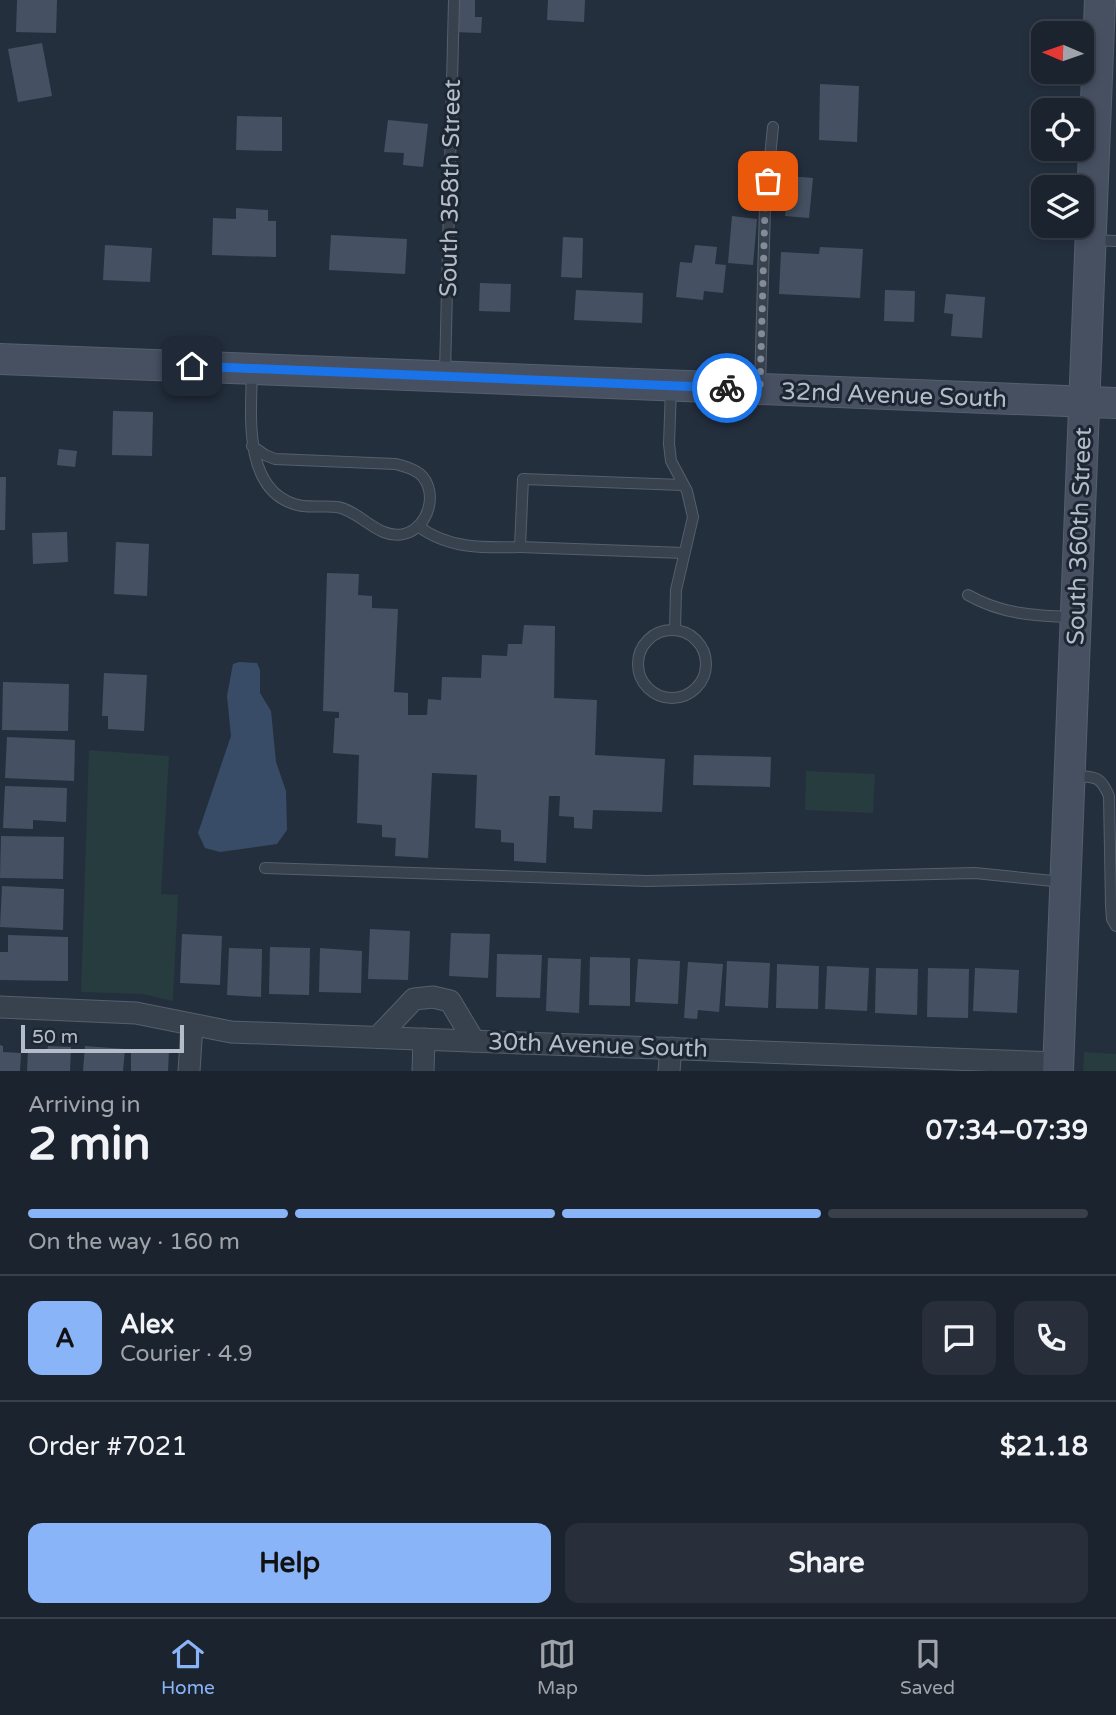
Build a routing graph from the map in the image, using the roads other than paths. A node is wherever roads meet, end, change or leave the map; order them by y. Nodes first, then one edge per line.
1 (454, 0) edge
2 (1100, 0) edge
3 (774, 127) dead end
4 (1103, 241) edge
5 (0, 359) edge
6 (252, 369) junction
7 (445, 376) junction
8 (671, 385) junction
9 (760, 389) junction
10 (1085, 403) junction
11 (1116, 403) edge
12 (253, 446) junction
13 (682, 485) junction
14 (418, 526) junction
15 (520, 547) junction
16 (684, 553) junction
17 (968, 595) dead end
18 (1076, 617) junction
19 (675, 630) junction
20 (1070, 775) junction
21 (265, 868) dead end
22 (1066, 882) junction
23 (1116, 926) edge
24 (0, 1007) edge
25 (192, 1025) junction
26 (379, 1037) junction
27 (425, 1039) junction
28 (474, 1041) junction
29 (671, 1048) junction
30 (905, 1064) edge
31 (1058, 1067) edge
32 (189, 1071) edge
33 (423, 1071) edge
34 (669, 1071) edge

1 - 7 lane, South 358th Street
2 - 4 street, South 360th Street
3 - 9 lane
4 - 10 street, South 360th Street
5 - 6 street, 32nd Avenue South
6 - 7 street, 32nd Avenue South
6 - 12 lane
7 - 8 street, 32nd Avenue South
8 - 9 street, 32nd Avenue South
8 - 13 lane
9 - 10 street, 32nd Avenue South
10 - 11 street, 32nd Avenue South
10 - 18 street, South 360th Street
12 - 14 lane
12 - 14 lane
13 - 15 lane
13 - 16 lane
14 - 15 lane
15 - 16 lane
16 - 19 lane
17 - 18 lane
18 - 20 street, South 360th Street
19 - 19 lane
20 - 22 street, South 360th Street
20 - 23 lane
21 - 22 lane
22 - 31 street, South 360th Street
24 - 25 street, 30th Avenue South
25 - 26 street, 30th Avenue South
25 - 32 street
26 - 27 street, 30th Avenue South
26 - 28 street, 30th Avenue South
27 - 28 street, 30th Avenue South
27 - 33 street
28 - 29 street, 30th Avenue South
29 - 30 street, 30th Avenue South
29 - 34 street
30 - 31 street, 30th Avenue South

